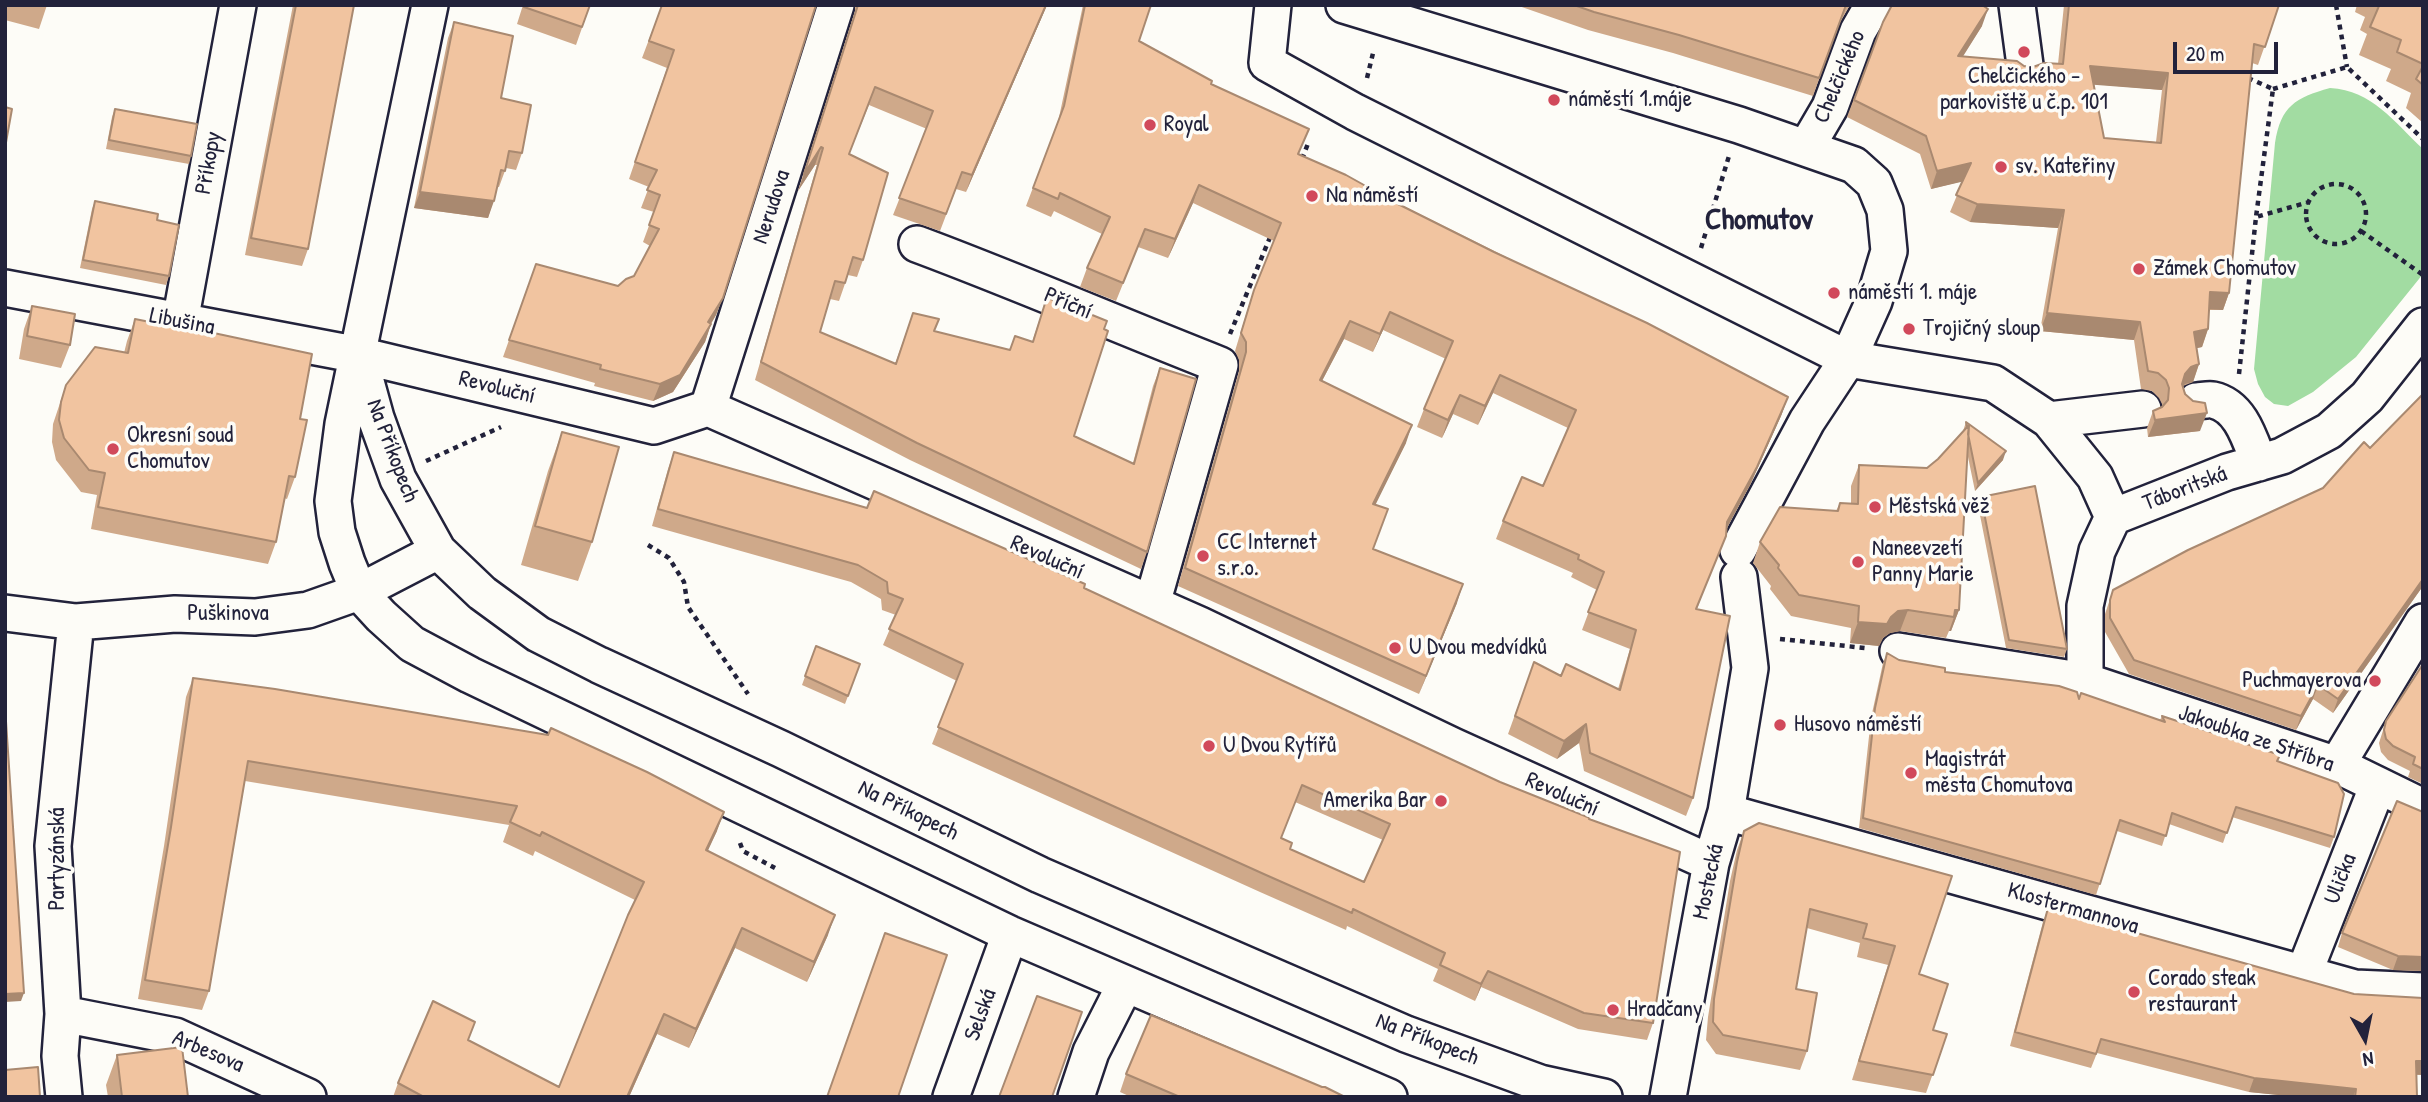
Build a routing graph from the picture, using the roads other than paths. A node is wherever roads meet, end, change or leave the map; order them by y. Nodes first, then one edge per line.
1 (238, 5) edge
2 (430, 5) edge
3 (836, 5) edge
4 (1273, 5) edge
5 (1344, 5) edge
6 (1873, 5) edge
7 (2017, 5) edge
8 (2025, 65) edge
9 (1806, 148) junction
10 (917, 244) dead end
11 (5, 288) edge
12 (180, 321) junction
13 (2423, 326) edge
14 (359, 355) junction
15 (1848, 359) junction
16 (2196, 401) edge
17 (708, 408) junction
18 (2143, 409) dead end
19 (2049, 421) junction
20 (2259, 463) junction
21 (2113, 516) junction
22 (438, 551) junction
23 (359, 592) junction
24 (1152, 604) junction
25 (5, 613) edge
26 (76, 622) junction
27 (2423, 622) edge
28 (1898, 651) road end
29 (2085, 681) junction
30 (2337, 765) junction
31 (2378, 785) junction
32 (2423, 807) edge
33 (1726, 812) junction
34 (1711, 863) junction
35 (1010, 934) junction
36 (2304, 973) junction
37 (1125, 985) junction
38 (2423, 991) edge
39 (63, 1014) junction
40 (64, 1097) edge
41 (308, 1097) edge
42 (951, 1097) edge
43 (1076, 1097) edge
44 (1389, 1097) edge
45 (1604, 1097) edge
46 (1668, 1097) edge

1 - 12 street, Příkopy
2 - 14 street, Na Příkopech
3 - 17 street, Nerudova
4 - 15 street
5 - 9 street
6 - 9 street, Chelčického
7 - 8 street
9 - 15 street
10 - 24 street, Příční
11 - 12 street, Libušina
12 - 14 street, Libušina
13 - 20 street, Táboritská
14 - 17 street, Revoluční
14 - 22 street, Na Příkopech
14 - 23 street, Na Příkopech
15 - 19 street
15 - 33 street, Mostecká
16 - 20 street
17 - 24 street, Revoluční
18 - 19 street
19 - 21 street
20 - 21 street, Táboritská
21 - 29 street
22 - 23 street, Puškinova
22 - 45 street, Na Příkopech
23 - 26 street, Puškinova
23 - 35 street, Na Příkopech
24 - 34 street, Revoluční
25 - 26 street, Puškinova
26 - 39 street, Partyzánská
27 - 30 street
28 - 29 street
29 - 30 street, Jakoubka ze Stříbra
30 - 31 street, Jakoubka ze Stříbra
31 - 32 street, Jakoubka ze Stříbra
31 - 36 street, Ulička
33 - 34 street, Mostecká
33 - 36 street, Klostermannova
34 - 46 street, Mostecká
35 - 37 street, Na Příkopech
35 - 42 street, Selská
36 - 38 street, Klostermannova
37 - 43 street
37 - 44 street, Na Příkopech
39 - 40 street, Partyzánská
39 - 41 street, Arbesova

